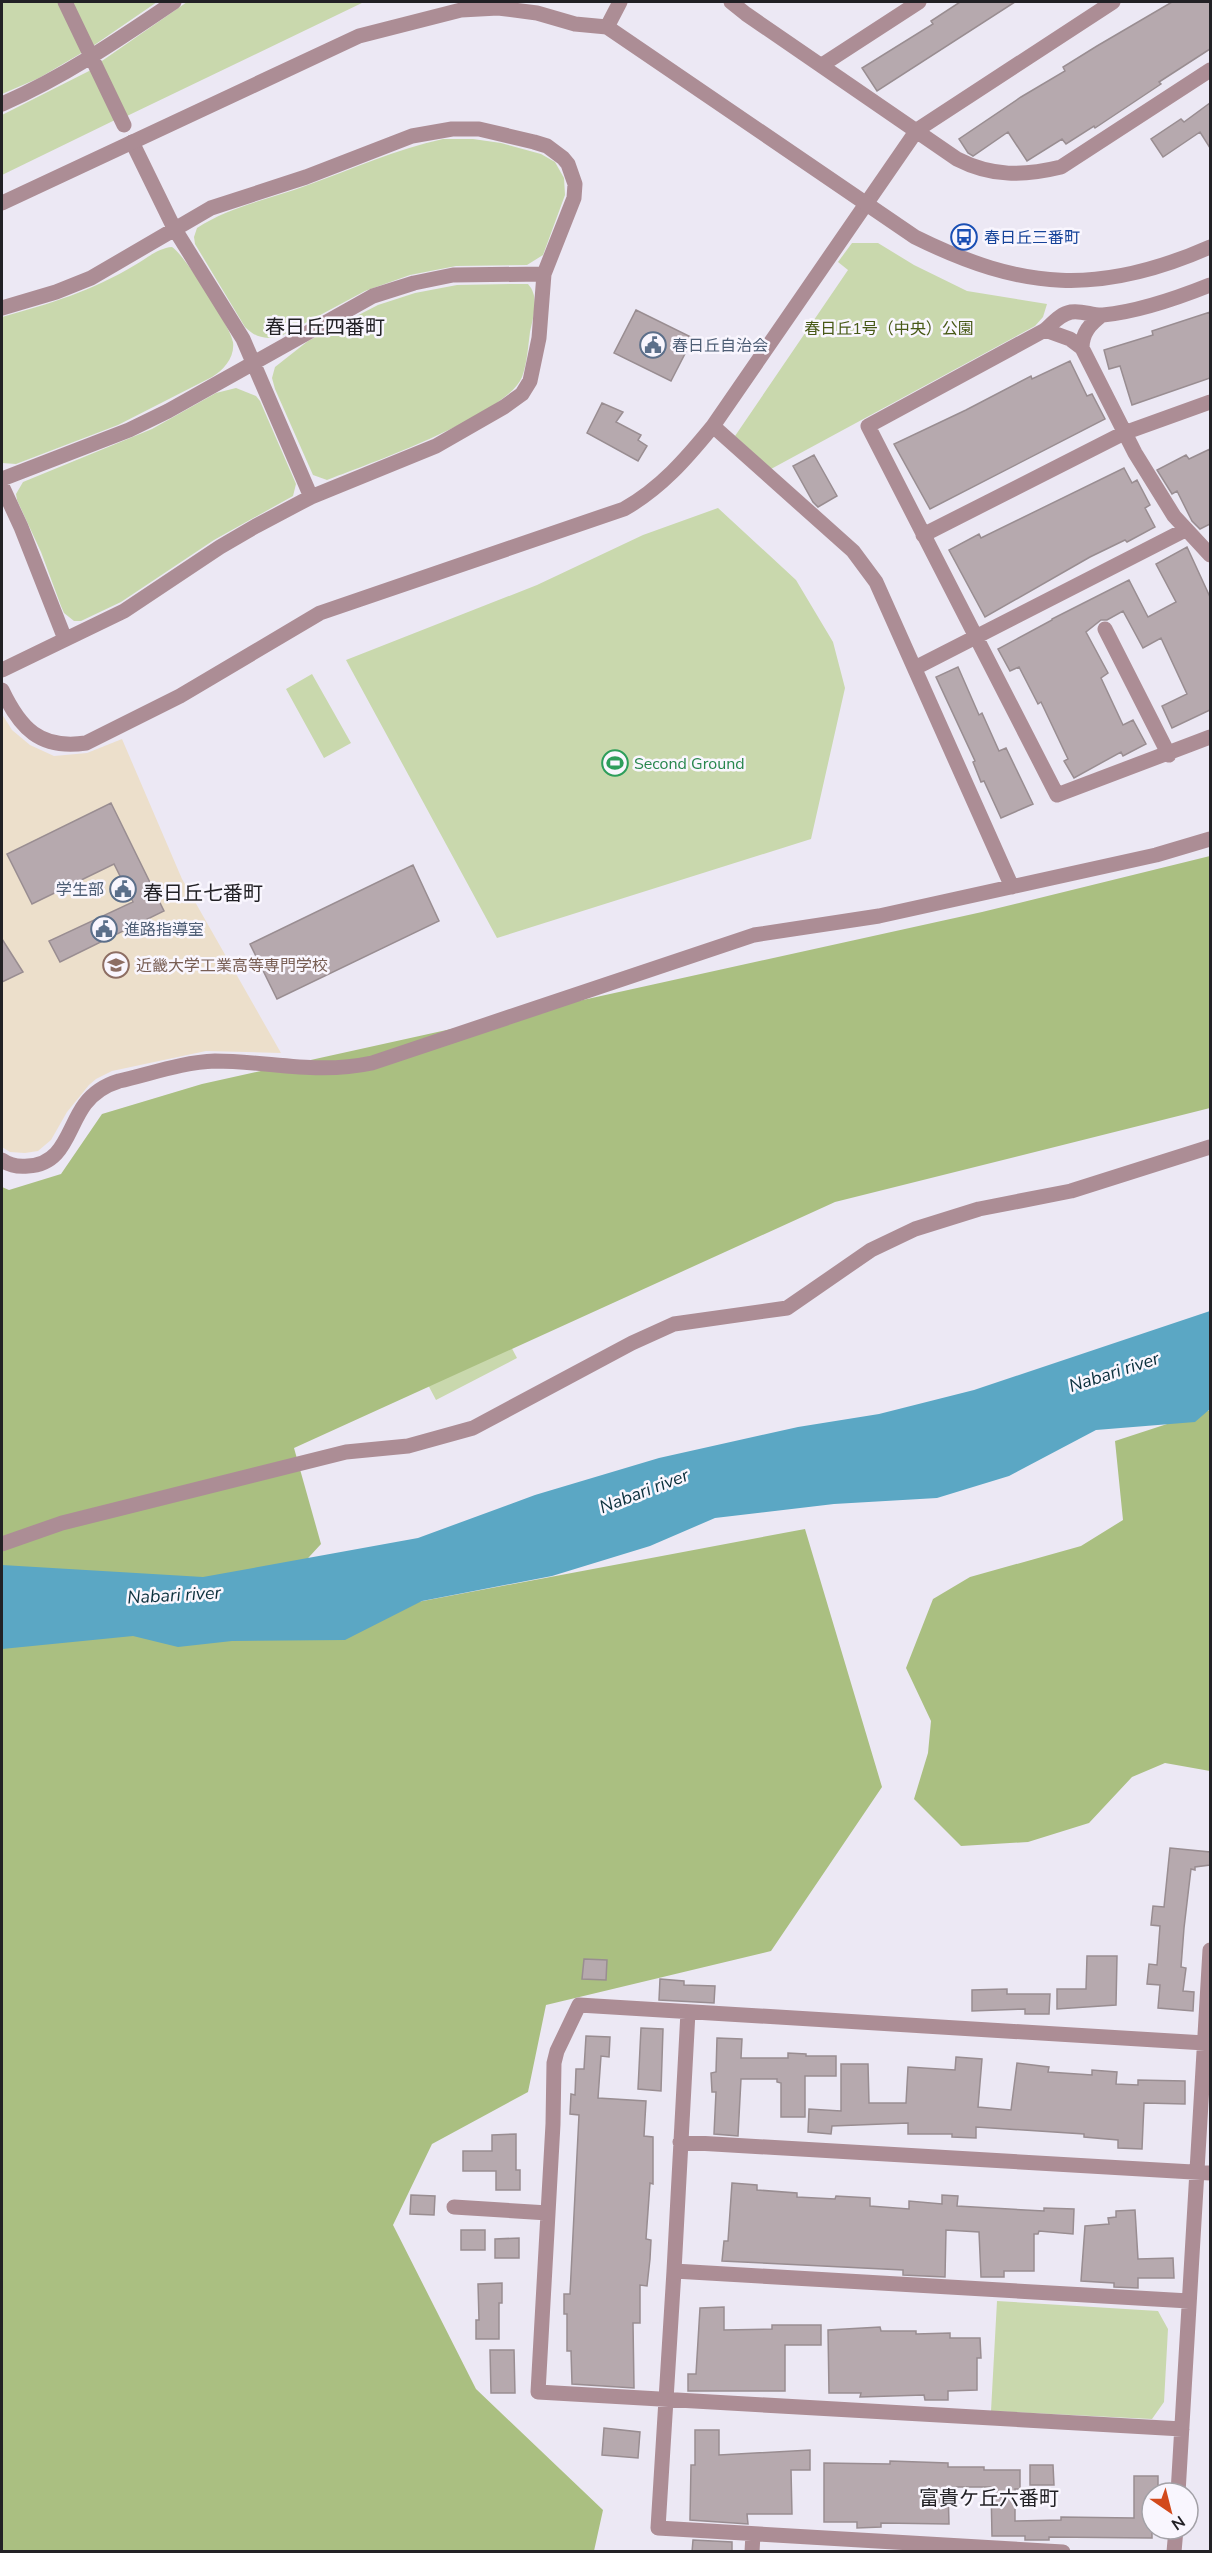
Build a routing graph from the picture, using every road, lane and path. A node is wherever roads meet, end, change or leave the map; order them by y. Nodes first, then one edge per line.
1 (64, 2) edge
2 (174, 2) edge
3 (620, 2) edge
4 (731, 2) edge
5 (920, 2) edge
6 (1113, 2) edge
7 (607, 27) junction
8 (92, 58) junction
9 (822, 65) junction
10 (1210, 70) edge
11 (2, 104) edge
12 (124, 125) dead end
13 (917, 130) junction
14 (132, 142) junction
15 (2, 203) edge
16 (865, 205) junction
17 (174, 228) junction
18 (1210, 247) edge
19 (544, 274) junction
20 (1210, 285) edge
21 (2, 308) edge
22 (1102, 315) junction
23 (1045, 330) junction
24 (1082, 348) junction
25 (254, 362) junction
26 (1210, 402) edge
27 (713, 426) junction
28 (1124, 432) junction
29 (2, 479) edge
30 (2, 486) edge
31 (311, 497) junction
32 (1185, 530) junction
33 (923, 535) junction
34 (1210, 555) edge
35 (1105, 628) dead end
36 (976, 636) junction
37 (64, 639) junction
38 (915, 668) junction
39 (2, 670) edge
40 (2, 690) edge
41 (1210, 737) edge
42 (1169, 755) junction
43 (1210, 839) edge
44 (1012, 887) junction
45 (1210, 1147) edge
46 (2, 1160) edge
47 (2, 1544) edge
48 (1210, 1950) edge
49 (688, 2012) junction
50 (1205, 2043) junction
51 (680, 2142) junction
52 (1203, 2173) edge
53 (454, 2207) dead end
54 (548, 2213) junction
55 (674, 2271) junction
56 (1189, 2301) junction
57 (666, 2400) junction
58 (1182, 2429) junction
59 (1179, 2481) edge
60 (753, 2534) junction
61 (1017, 2550) edge
62 (752, 2552) edge
63 (1063, 2552) edge

1 - 8 street
2 - 8 street
3 - 7 street
4 - 9 street
5 - 9 street
6 - 13 street
7 - 14 street
7 - 16 street
8 - 11 street
8 - 12 street
9 - 13 street
10 - 13 street
13 - 16 street
14 - 15 street
14 - 17 street
16 - 18 street
16 - 27 street
17 - 19 street
17 - 21 street
17 - 25 street
19 - 25 street
19 - 31 street
20 - 22 street
22 - 23 street
22 - 24 street
23 - 24 street
23 - 33 street
24 - 28 street
25 - 29 street
25 - 31 street
26 - 28 street
27 - 38 street
27 - 40 street
28 - 32 street
28 - 33 street
30 - 37 street
31 - 37 street
32 - 34 street
32 - 36 street
33 - 36 street
35 - 42 street
36 - 38 street
36 - 42 street
37 - 39 street
38 - 44 street
41 - 42 street
43 - 44 street
44 - 46 street
45 - 47 street
48 - 50 street
49 - 50 street
49 - 51 street
49 - 54 street
50 - 52 street
51 - 52 street
51 - 55 street
52 - 56 street
53 - 54 street
54 - 57 street
55 - 56 street
55 - 57 street
56 - 58 street
57 - 58 street
57 - 60 street
58 - 59 street
60 - 61 street
60 - 62 street
61 - 63 street

